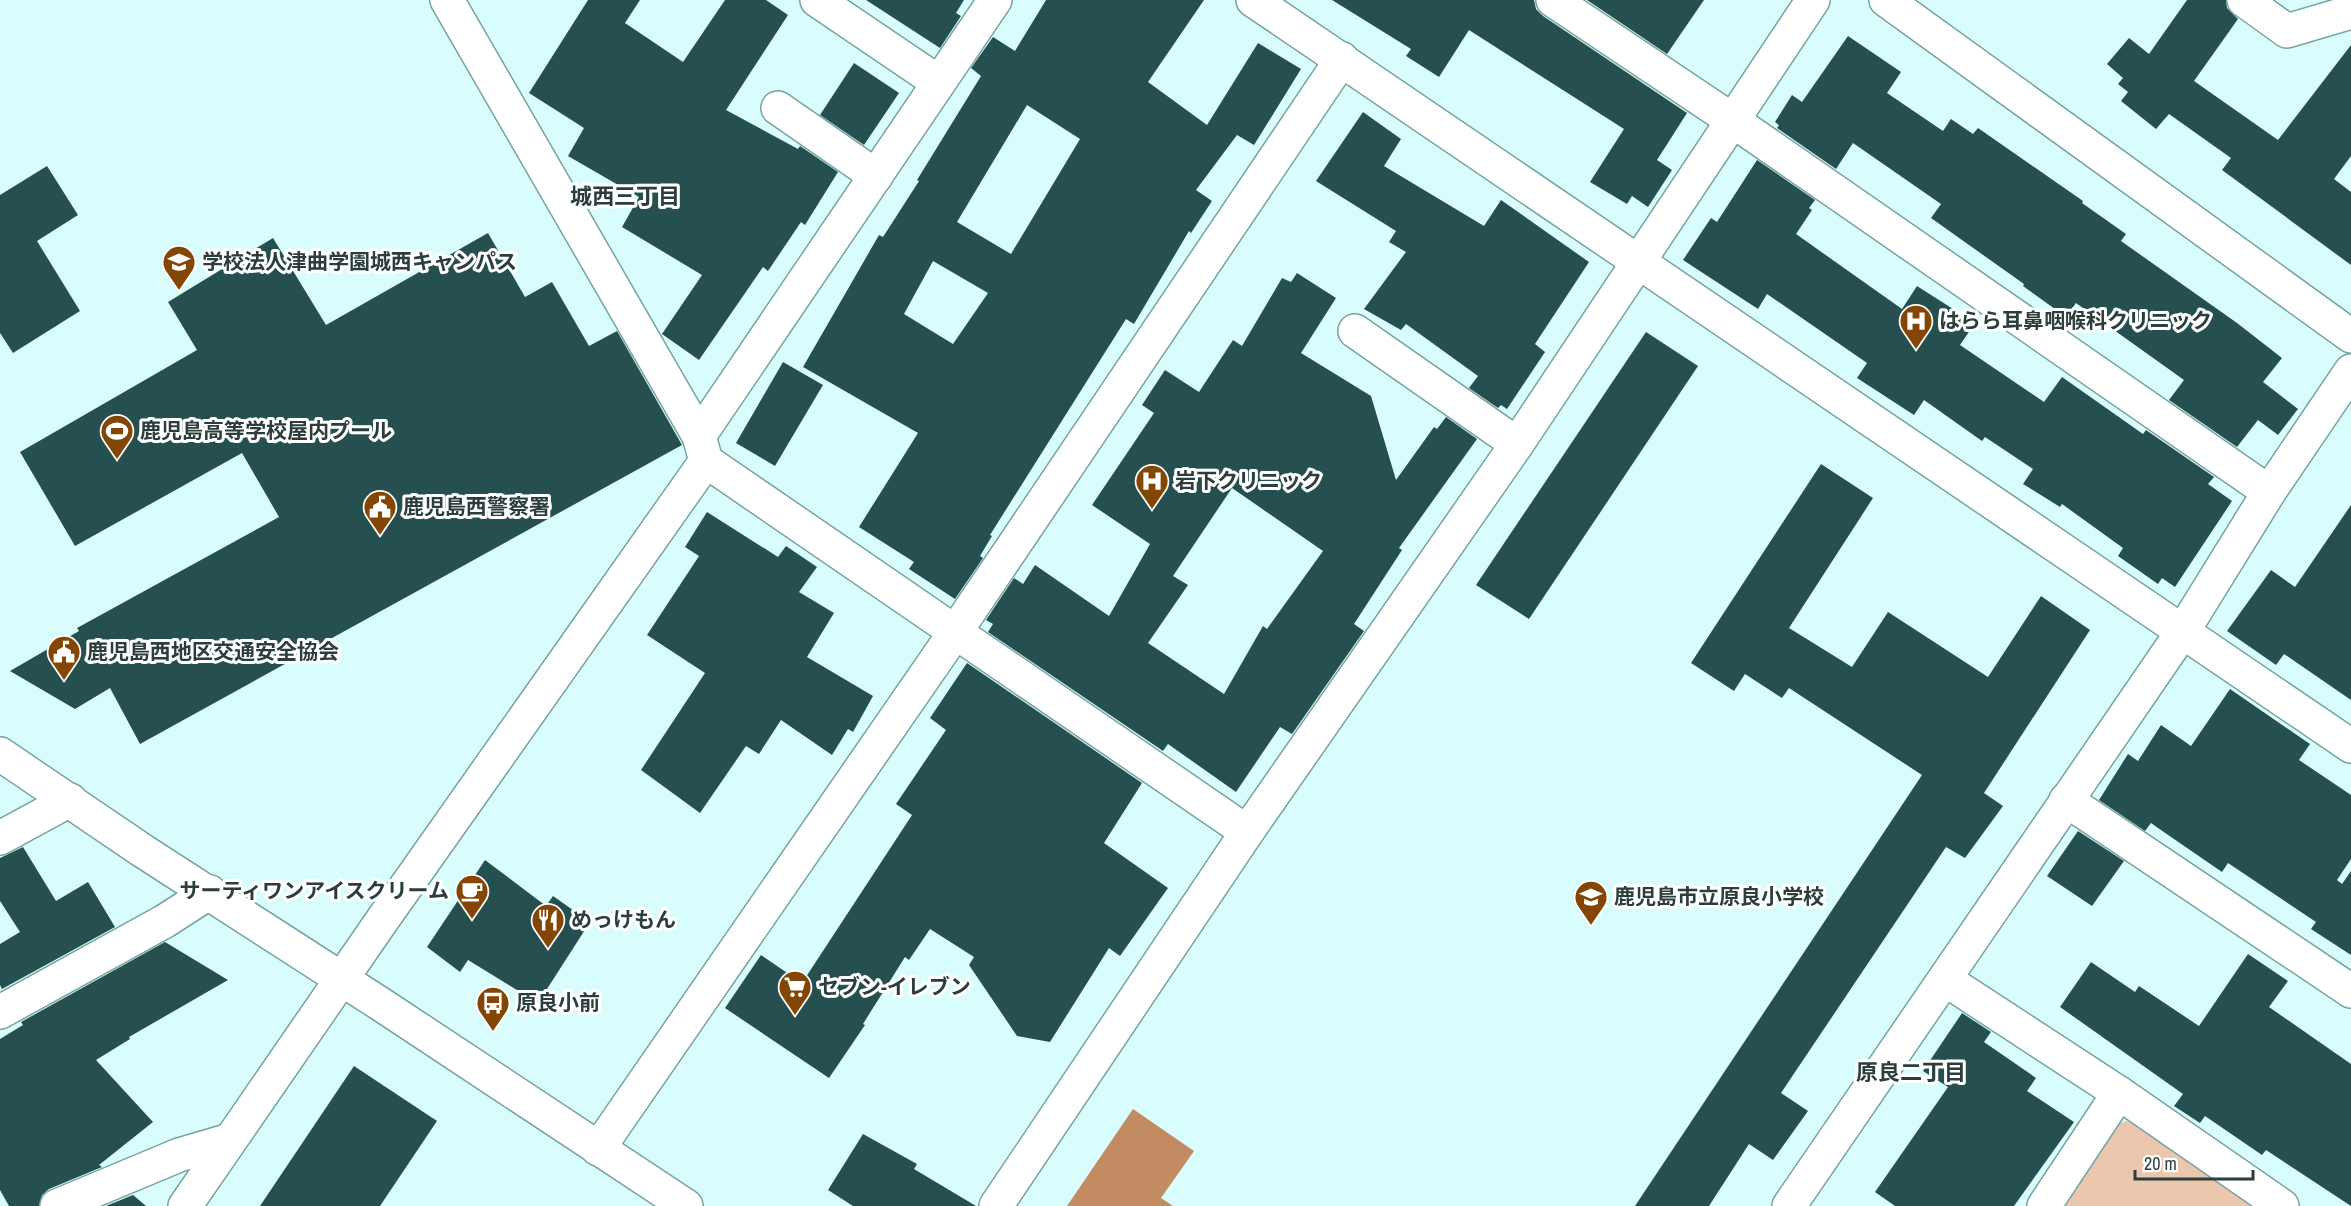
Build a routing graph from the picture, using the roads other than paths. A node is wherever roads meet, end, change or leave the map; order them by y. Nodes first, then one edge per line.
1 (447, 0) edge
2 (817, 0) edge
3 (995, 0) edge
4 (1253, 0) edge
5 (1553, 0) edge
6 (1813, 0) edge
7 (1886, 0) edge
8 (2244, 0) edge
9 (2351, 12) edge
10 (1342, 59) junction
11 (938, 82) junction
12 (778, 108) dead end
13 (1732, 120) junction
14 (876, 176) junction
15 (1638, 263) junction
16 (1355, 331) dead end
17 (2351, 336) edge
18 (2351, 371) edge
19 (1517, 444) junction
20 (702, 449) junction
21 (2269, 492) junction
22 (2183, 631) junction
23 (956, 632) junction
24 (2351, 746) edge
25 (0, 754) edge
26 (70, 800) junction
27 (2066, 800) junction
28 (1247, 832) junction
29 (0, 838) edge
30 (210, 892) junction
31 (342, 979) junction
32 (1946, 980) junction
33 (2351, 991) edge
34 (0, 1012) edge
35 (2119, 1093) junction
36 (231, 1140) junction
37 (598, 1149) junction
38 (57, 1206) edge
39 (185, 1206) edge
40 (686, 1206) edge
41 (996, 1206) edge
42 (1790, 1206) edge
43 (2044, 1206) edge
44 (2282, 1206) edge

1 - 20 street
2 - 11 street
3 - 11 street
4 - 10 street
5 - 13 street
6 - 13 street
7 - 17 street
8 - 9 street
10 - 15 street
10 - 23 street
11 - 14 street
12 - 14 street
13 - 15 street
13 - 21 street
14 - 20 street
15 - 19 street
15 - 22 street
16 - 19 street
18 - 21 street
19 - 28 street
20 - 23 street
20 - 31 street
21 - 22 street
22 - 24 street
22 - 27 street
23 - 28 street
23 - 37 street
25 - 26 street
26 - 29 street
26 - 30 street
27 - 32 street
27 - 33 street
28 - 41 street
30 - 31 street
30 - 34 street
31 - 36 street
31 - 37 street
32 - 35 street
32 - 42 street
35 - 43 street
35 - 44 street
36 - 38 street
36 - 39 street
37 - 40 street

